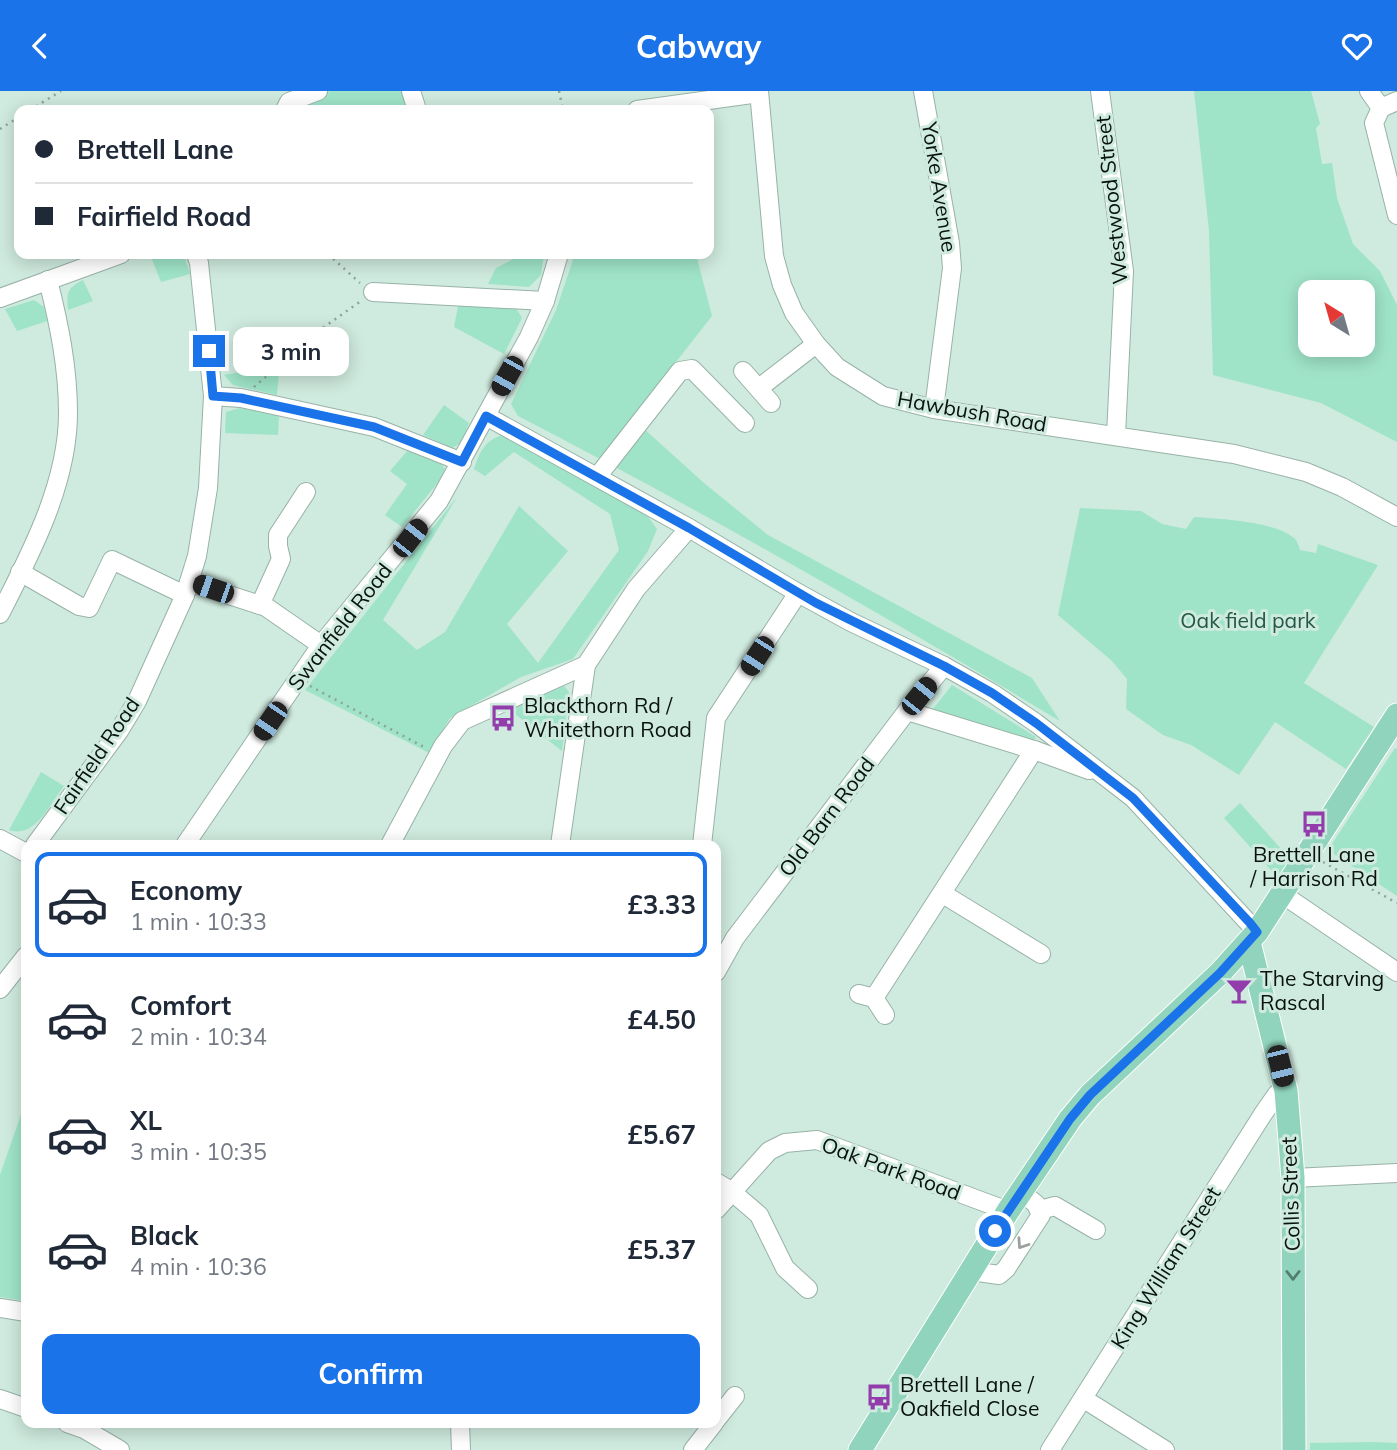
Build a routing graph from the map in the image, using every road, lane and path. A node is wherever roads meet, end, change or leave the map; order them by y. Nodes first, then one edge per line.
1 (61, 91) edge
2 (318, 91) edge
3 (923, 91) edge
4 (1100, 91) edge
5 (1369, 91) edge
6 (759, 92) edge
7 (38, 105) edge
8 (288, 105) edge
9 (671, 105) edge
10 (1389, 105) edge
11 (1397, 215) edge
12 (107, 259) edge
13 (198, 259) edge
14 (333, 259) edge
15 (558, 259) edge
16 (48, 280) junction
17 (373, 292) junction
18 (0, 298) edge
19 (545, 301) junction
20 (816, 344) junction
21 (743, 372) dead end
22 (759, 388) junction
23 (213, 396) junction
24 (241, 398) junction
25 (771, 403) dead end
26 (934, 409) junction
27 (486, 416) junction
28 (745, 423) dead end
29 (1116, 435) junction
30 (462, 462) junction
31 (597, 477) junction
32 (306, 492) dead end
33 (1397, 517) edge
34 (689, 528) junction
35 (20, 572) junction
36 (187, 588) junction
37 (798, 593) junction
38 (260, 605) junction
39 (0, 614) edge
40 (321, 645) junction
41 (586, 665) junction
42 (944, 666) junction
43 (297, 679) junction
44 (907, 711) junction
45 (1395, 723) edge
46 (1034, 750) junction
47 (439, 754) junction
48 (1105, 776) junction
49 (0, 839) edge
50 (39, 840) edge
51 (187, 840) edge
52 (393, 840) edge
53 (561, 840) edge
54 (703, 840) edge
55 (21, 850) edge
56 (1309, 853) junction
57 (943, 894) junction
58 (1282, 894) junction
59 (1397, 903) edge
60 (1253, 937) junction
61 (1041, 954) dead end
62 (21, 962) edge
63 (721, 963) edge
64 (1397, 972) edge
65 (0, 989) edge
66 (885, 1015) dead end
67 (1286, 1091) junction
68 (1397, 1173) edge
69 (1293, 1178) junction
70 (723, 1187) edge
71 (1021, 1192) junction
72 (1040, 1210) junction
73 (1008, 1211) junction
74 (1096, 1230) dead end
75 (971, 1271) junction
76 (808, 1289) dead end
77 (0, 1308) edge
78 (21, 1311) edge
79 (735, 1396) dead end
80 (0, 1399) edge
81 (1084, 1399) junction
82 (21, 1406) edge
83 (721, 1414) edge
84 (81, 1428) edge
85 (460, 1428) edge
86 (710, 1428) edge
87 (120, 1450) edge
88 (461, 1450) edge
89 (693, 1450) edge
90 (860, 1450) edge
91 (1051, 1450) edge
92 (1165, 1450) edge
93 (1294, 1450) edge

1 - 7 path
2 - 8 street
3 - 26 street, Yorke Avenue
4 - 29 street, Westwood Street
5 - 10 street
6 - 9 street
6 - 20 street, Hawbush Road
10 - 11 street
12 - 16 street
13 - 23 street, Fairfield Road
14 - 17 path
15 - 19 street, Swanfield Road
16 - 18 street
16 - 35 street
17 - 19 street
17 - 24 path
19 - 27 street, Swanfield Road
20 - 22 street
20 - 26 street, Hawbush Road
21 - 22 street
22 - 25 street
23 - 24 street
23 - 36 street, Fairfield Road
24 - 30 street
26 - 29 street, Hawbush Road
27 - 30 street, Swanfield Road
27 - 31 street
28 - 31 street
29 - 33 street, Hawbush Road
30 - 40 street, Swanfield Road
31 - 34 street
32 - 38 street
34 - 37 street
34 - 41 street
35 - 36 street
35 - 39 street
36 - 38 street
36 - 50 street, Fairfield Road
37 - 42 street
37 - 54 street
38 - 40 street
40 - 43 street, Swanfield Road
41 - 47 street
41 - 53 street
42 - 44 street, Old Barn Road
42 - 48 street
43 - 47 path
43 - 51 street, Swanfield Road
44 - 46 street
44 - 63 street, Old Barn Road
45 - 56 main road
46 - 48 street
46 - 57 street
47 - 52 street
48 - 60 street
49 - 55 street
56 - 58 main road
56 - 59 path
57 - 61 street
57 - 66 street
58 - 60 main road
58 - 64 street
60 - 67 main road, Collis Street
60 - 71 main road
62 - 65 street
67 - 69 main road, Collis Street
67 - 81 street, King William Street
68 - 69 street
69 -> 93 main road, Collis Street
70 - 73 street, Oak Park Road
70 - 76 street
71 - 72 street
71 - 73 main road
72 - 74 street
72 -> 75 street
73 - 75 main road
75 - 90 main road
77 - 78 street
79 - 83 street
80 - 82 street
81 - 91 street, King William Street
81 - 92 street
84 - 87 street
85 - 88 street
86 - 89 street

